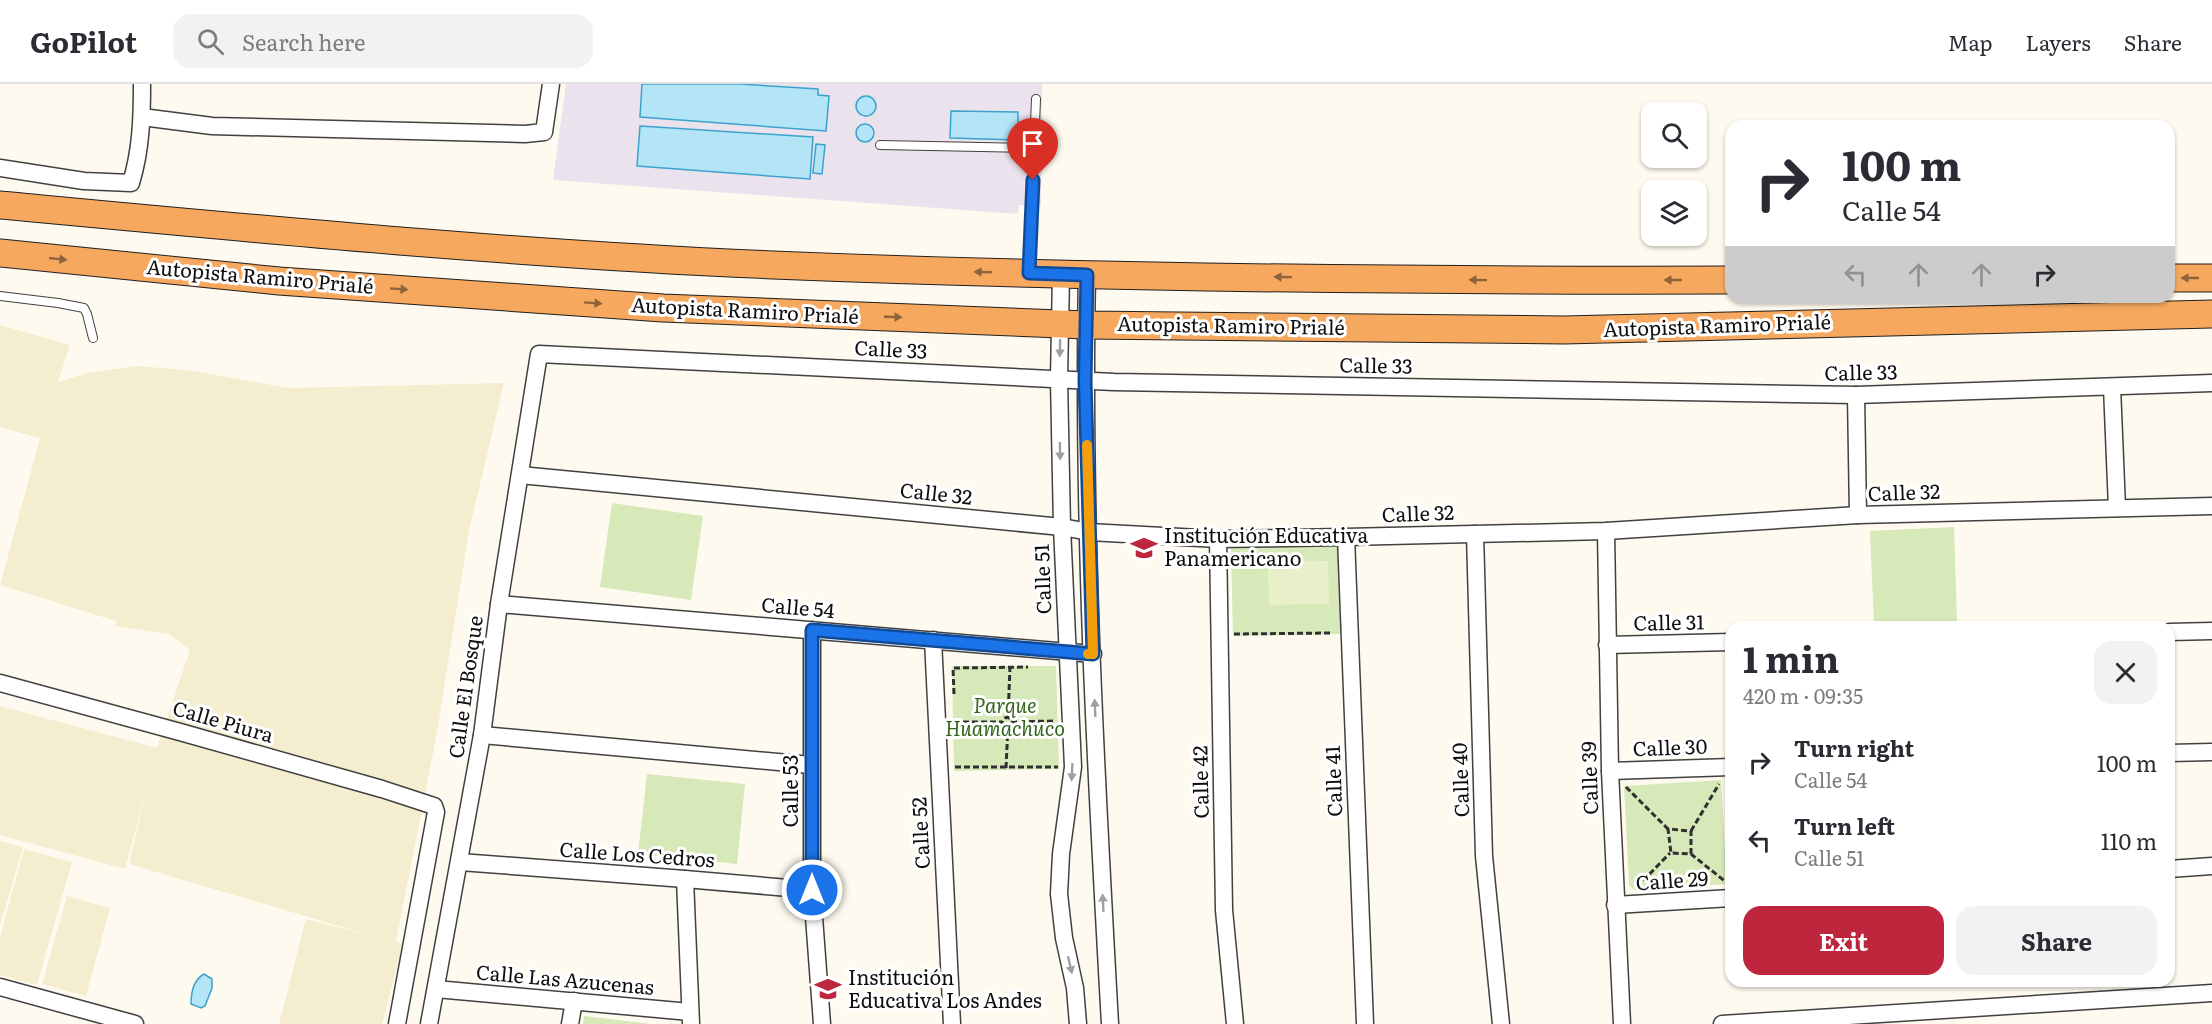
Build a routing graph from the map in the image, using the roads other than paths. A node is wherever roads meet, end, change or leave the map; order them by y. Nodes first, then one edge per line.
1 (142, 84) edge
2 (551, 84) edge
3 (1036, 99) dead end
4 (142, 117) junction
5 (880, 145) dead end
6 (1034, 148) junction
7 (0, 168) edge
8 (0, 205) edge
9 (0, 253) edge
10 (1029, 273) junction
11 (1074, 275) junction
12 (2175, 278) edge
13 (2212, 278) edge
14 (1725, 280) edge
15 (0, 296) edge
16 (2212, 314) edge
17 (1073, 324) junction
18 (93, 338) dead end
19 (539, 354) joint
20 (1059, 380) junction
21 (1085, 381) junction
22 (2212, 383) edge
23 (2112, 387) junction
24 (1856, 395) junction
25 (520, 475) junction
26 (2212, 506) edge
27 (2117, 508) junction
28 (1858, 515) junction
29 (1062, 527) junction
30 (1606, 531) junction
31 (1089, 532) junction
32 (1475, 534) junction
33 (1346, 537) junction
34 (1218, 539) junction
35 (499, 604) junction
36 (812, 630) junction
37 (2212, 631) edge
38 (2175, 632) edge
39 (933, 640) junction
40 (1725, 642) edge
41 (1607, 645) junction
42 (1067, 652) junction
43 (1093, 654) junction
44 (0, 683) edge
45 (482, 735) junction
46 (2212, 752) edge
47 (2175, 753) edge
48 (812, 765) junction
49 (1610, 771) junction
50 (1725, 774) edge
51 (460, 862) junction
52 (2212, 866) edge
53 (2175, 869) edge
54 (685, 879) junction
55 (812, 890) junction
56 (1725, 891) edge
57 (1616, 905) junction
58 (0, 987) edge
59 (436, 989) junction
60 (2212, 993) edge
61 (574, 1002) junction
62 (691, 1018) edge
63 (135, 1024) edge
64 (397, 1024) edge
65 (429, 1024) edge
66 (570, 1024) edge
67 (822, 1024) edge
68 (952, 1024) edge
69 (1078, 1024) edge
70 (1110, 1024) edge
71 (1235, 1024) edge
72 (1365, 1024) edge
73 (1501, 1024) edge
74 (1622, 1024) edge
75 (1722, 1024) edge

1 - 4 street
2 - 4 street
3 - 6 lane
4 - 7 street
5 - 6 lane
6 - 10 lane
10 -> 8 highway
9 -> 17 highway, Autopista Ramiro Prialé
10 - 11 highway
14 -> 11 highway
11 - 17 street, Calle 51
11 - 17 street, Calle 51
13 -> 12 highway
15 - 18 lane
16 - 17 highway, Autopista Ramiro Prialé
17 -> 20 street, Calle 51
17 - 21 street, Calle 51
19 - 20 street, Calle 33
19 - 25 street, Calle El Bosque
20 - 21 street, Calle 33
20 -> 29 street, Calle 51
21 - 24 street, Calle 33
21 - 31 street, Calle 51
22 - 23 street, Calle 33
23 - 24 street, Calle 33
23 - 27 street
24 - 28 street
25 - 29 street, Calle 32
25 - 35 street, Calle El Bosque
26 - 27 street, Calle 32
27 - 28 street, Calle 32
28 - 30 street, Calle 32
29 - 31 street, Calle 32
29 - 42 street, Calle 51
30 - 32 street, Calle 32
30 - 41 street, Calle 39
31 - 34 street, Calle 32
31 - 43 street, Calle 51
32 - 33 street, Calle 32
32 - 73 street, Calle 40
33 - 34 street, Calle 32
33 - 72 street, Calle 41
34 - 71 street, Calle 42
35 - 36 street, Calle 54
35 - 45 street, Calle El Bosque
36 - 39 street, Calle 54
36 - 48 street, Calle 53
37 - 38 street
39 - 42 street, Calle 54
39 - 68 street, Calle 52
40 - 41 street, Calle 31
41 - 49 street, Calle 39
42 - 43 street, Calle 54
42 -> 69 street, Calle 51
70 -> 43 street, Calle 51
44 - 64 street, Calle Piura
45 - 48 street
45 - 51 street, Calle El Bosque
46 - 47 street
48 - 55 street, Calle 53
49 - 50 street, Calle 30
49 - 57 street, Calle 39
51 - 54 street, Calle Los Cedros
51 - 59 street, Calle El Bosque
52 - 53 street
54 - 55 street, Calle Los Cedros
54 - 62 street
55 - 67 street, Calle 53
56 - 57 street, Calle 29
57 - 74 street, Calle 39
58 - 63 street
59 - 61 street, Calle Las Azucenas
59 - 65 street, Calle El Bosque
60 - 75 street
61 - 62 street, Calle Las Azucenas
61 - 66 street

